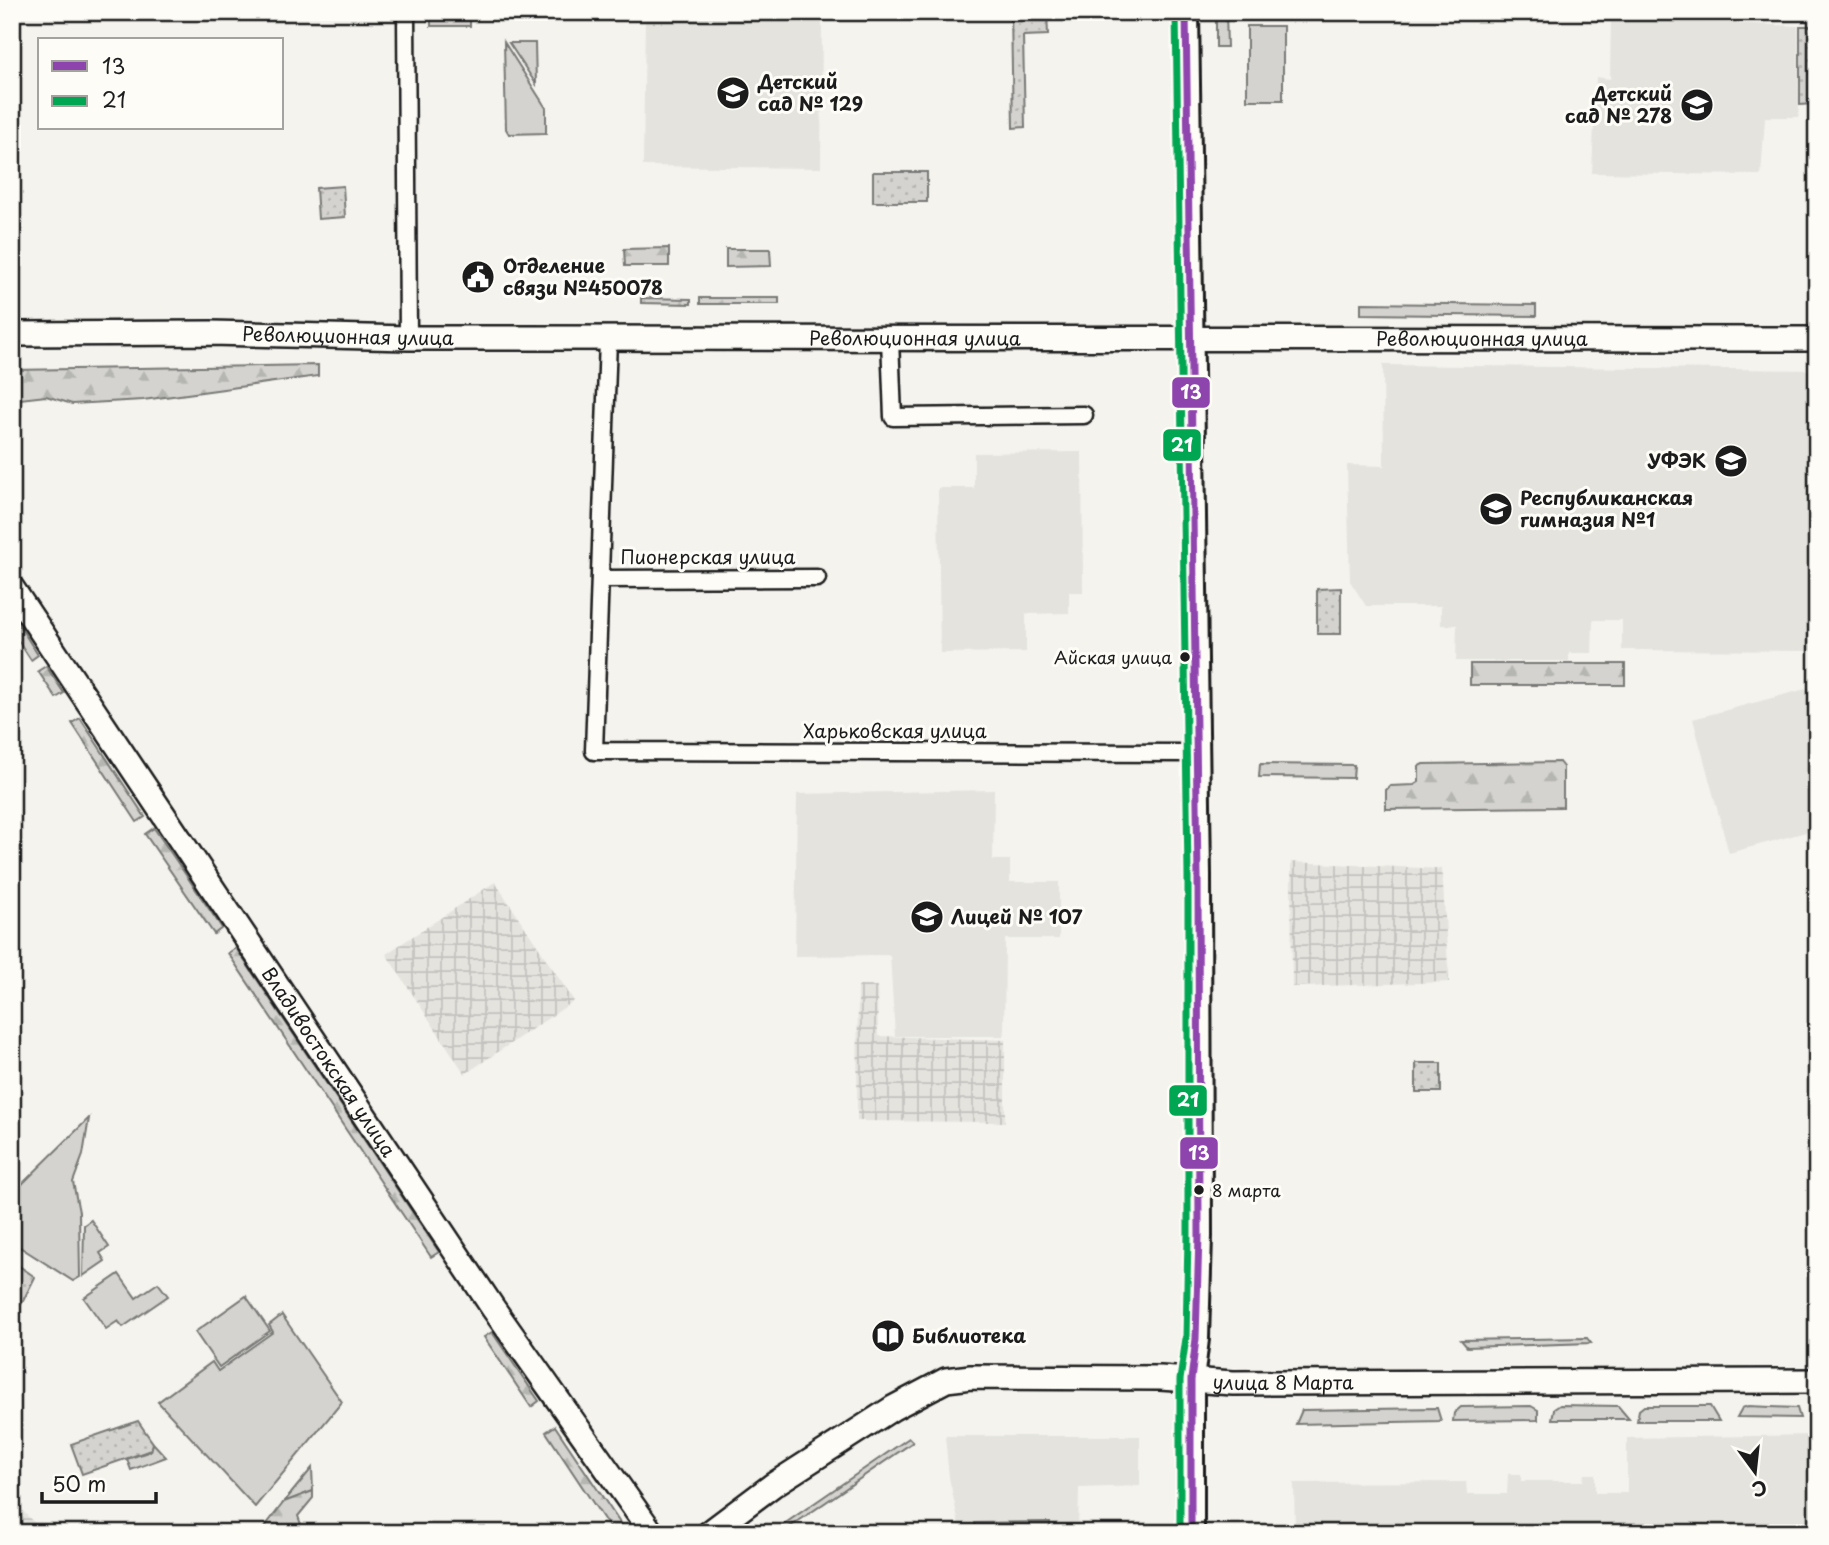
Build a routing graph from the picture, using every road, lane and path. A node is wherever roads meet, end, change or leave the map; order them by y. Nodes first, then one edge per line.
1 (406, 12) edge
2 (1186, 12) edge
3 (12, 334) edge
4 (408, 338) junction
5 (608, 338) junction
6 (890, 338) junction
7 (1191, 339) junction
8 (1817, 339) edge
9 (1084, 415) dead end
10 (817, 578) dead end
11 (600, 579) junction
12 (12, 588) edge
13 (1196, 753) junction
14 (1191, 1380) junction
15 (1817, 1381) edge
16 (652, 1533) edge
17 (709, 1533) edge
18 (1191, 1533) edge

1 - 4 street
2 - 7 main road
3 - 4 main road, Революционная улица
4 - 5 main road, Революционная улица
5 - 6 main road, Революционная улица
5 - 11 street
6 - 7 main road, Революционная улица
6 - 9 street
7 - 8 main road, Революционная улица
7 - 13 main road
10 - 11 street, Пионерская улица
11 - 13 street, Харьковская улица
12 - 16 main road, Владивостокская улица
13 - 14 main road
14 - 15 main road, улица 8 Марта
14 - 17 main road, улица 8 Марта
14 - 18 main road

